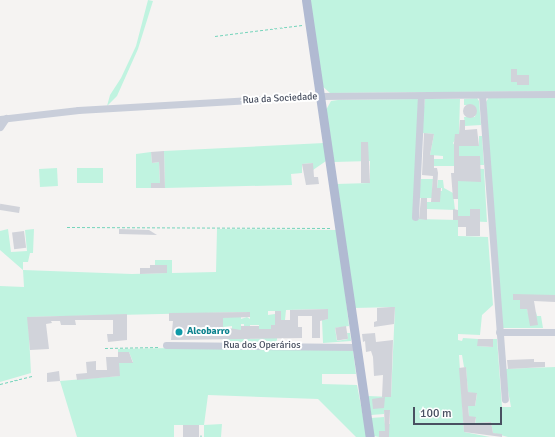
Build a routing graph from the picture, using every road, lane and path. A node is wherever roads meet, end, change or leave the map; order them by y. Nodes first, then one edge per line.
1 (306, 0) edge
2 (310, 26) junction
3 (215, 36) dead end
4 (555, 94) edge
5 (482, 95) junction
6 (321, 96) junction
7 (421, 96) junction
8 (3, 119) edge
9 (0, 127) edge
10 (415, 217) dead end
11 (66, 227) dead end
12 (340, 228) junction
13 (499, 332) junction
14 (555, 332) edge
15 (166, 345) joint
16 (357, 347) junction
17 (106, 348) dead end
18 (33, 376) dead end
19 (0, 384) edge
20 (505, 399) dead end
21 (370, 437) edge

1 - 2 main road
2 - 3 path
2 - 6 main road
4 - 5 street, Rua da Sociedade
5 - 7 street, Rua da Sociedade
5 - 13 street
6 - 7 street, Rua da Sociedade
6 - 8 street, Rua da Sociedade
6 - 12 main road
7 - 10 street
8 - 9 street
11 - 12 path
12 - 16 main road
13 - 14 street
13 - 20 street
15 - 16 street, Rua dos Operários
15 - 17 path
16 - 21 main road
18 - 19 path

